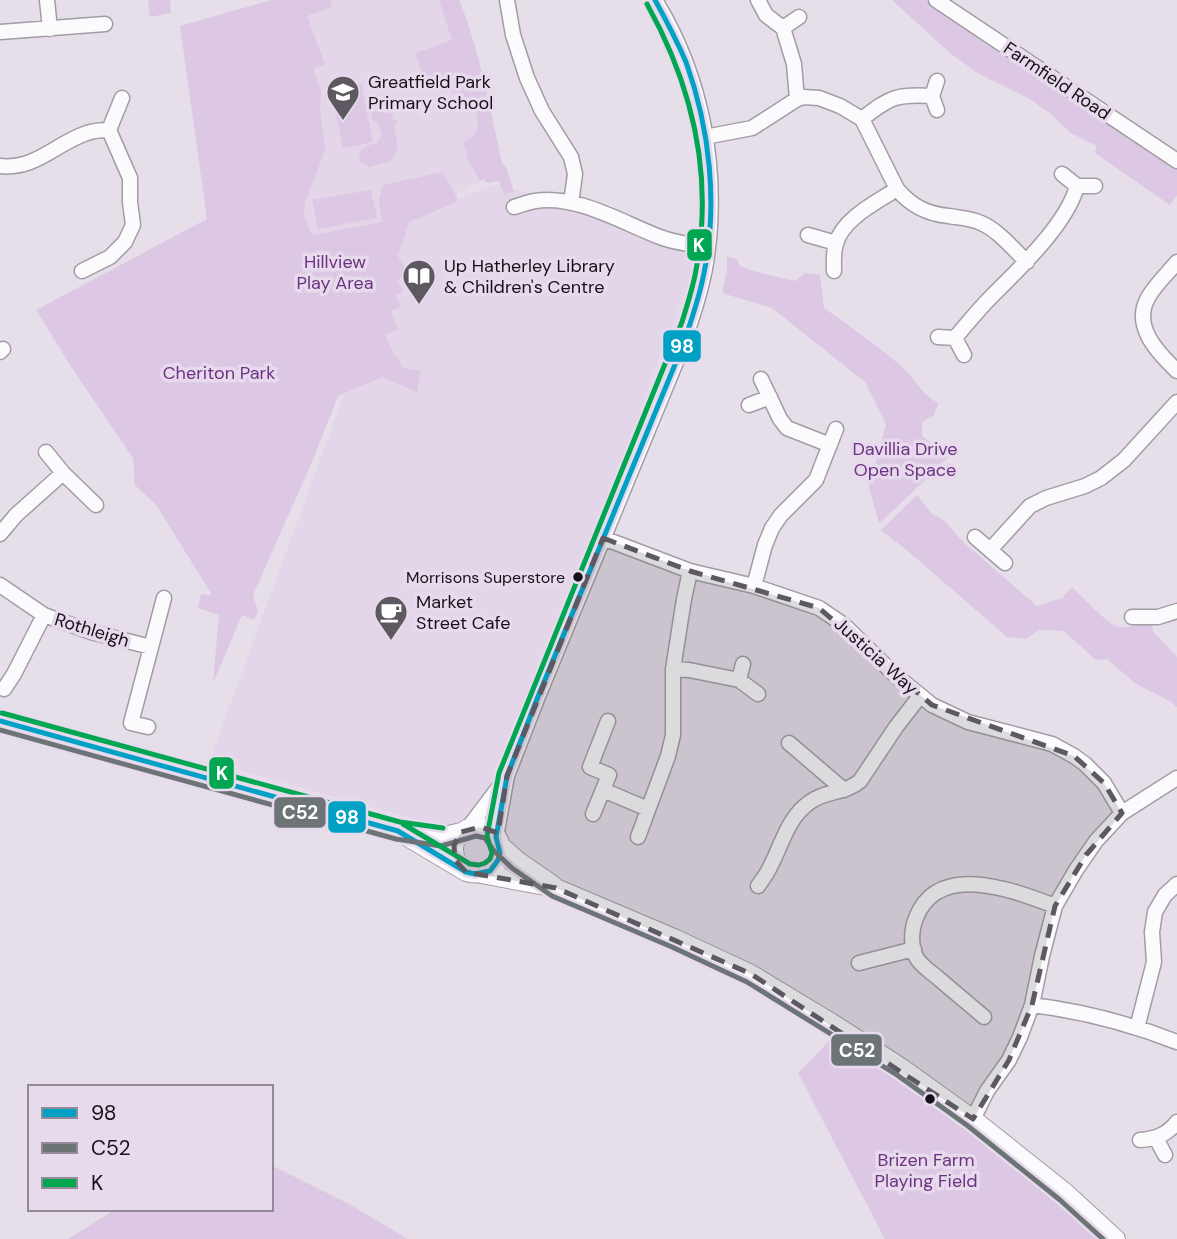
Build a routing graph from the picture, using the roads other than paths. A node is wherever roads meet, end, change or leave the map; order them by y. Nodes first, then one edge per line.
1 (47, 0) edge
2 (507, 0) edge
3 (655, 0) edge
4 (758, 0) edge
5 (936, 0) edge
6 (799, 17) dead end
7 (105, 24) dead end
8 (783, 28) junction
9 (50, 29) junction
10 (0, 32) edge
11 (937, 81) dead end
12 (122, 98) dead end
13 (797, 99) junction
14 (862, 119) junction
15 (109, 130) junction
16 (705, 137) junction
17 (1177, 161) edge
18 (0, 166) edge
19 (1062, 174) dead end
20 (1077, 186) junction
21 (1095, 186) dead end
22 (897, 189) junction
23 (571, 203) junction
24 (514, 207) dead end
25 (808, 235) dead end
26 (836, 243) junction
27 (708, 248) junction
28 (1027, 261) junction
29 (1177, 262) edge
30 (82, 271) dead end
31 (834, 271) dead end
32 (939, 337) dead end
33 (956, 338) junction
34 (964, 355) dead end
35 (1177, 371) edge
36 (761, 379) dead end
37 (770, 397) junction
38 (1177, 402) edge
39 (749, 405) dead end
40 (836, 429) dead end
41 (830, 446) junction
42 (46, 452) dead end
43 (63, 473) junction
44 (96, 505) dead end
45 (0, 534) edge
46 (975, 537) dead end
47 (603, 538) junction
48 (990, 550) junction
49 (1006, 563) dead end
50 (690, 571) junction
51 (0, 585) edge
52 (754, 586) junction
53 (163, 598) dead end
54 (1177, 611) edge
55 (44, 615) junction
56 (1132, 617) dead end
57 (151, 647) junction
58 (743, 664) dead end
59 (673, 669) junction
60 (739, 680) junction
61 (4, 690) dead end
62 (758, 694) dead end
63 (920, 696) junction
64 (0, 721) edge
65 (608, 721) dead end
66 (148, 727) dead end
67 (789, 743) dead end
68 (507, 776) junction
69 (1177, 778) edge
70 (603, 790) junction
71 (844, 790) junction
72 (648, 809) junction
73 (1122, 813) junction
74 (593, 814) dead end
75 (465, 830) junction
76 (398, 831) junction
77 (638, 837) dead end
78 (498, 841) junction
79 (460, 867) junction
80 (481, 874) junction
81 (1177, 884) edge
82 (758, 886) dead end
83 (556, 888) junction
84 (1055, 906) junction
85 (914, 949) junction
86 (859, 963) dead end
87 (1032, 1005) junction
88 (984, 1017) dead end
89 (1137, 1028) junction
90 (1177, 1042) edge
91 (973, 1119) junction
92 (1177, 1122) edge
93 (1156, 1138) junction
94 (1140, 1140) dead end
95 (1165, 1155) dead end
96 (1116, 1239) edge

1 - 9 street
2 - 23 street
3 - 16 street
4 - 8 street
5 - 17 street, Farmfield Road
6 - 8 street
7 - 9 street
8 - 13 street
9 - 10 street
11 - 14 street
12 - 15 street
13 - 14 street
13 - 16 street
14 - 22 street
15 - 18 street
15 - 30 street
16 - 27 street
19 - 20 street
20 - 21 street
20 - 28 street
22 - 26 street
22 - 28 street
23 - 24 street
23 - 27 street
25 - 26 street
26 - 31 street
27 - 47 street
28 - 33 street
29 - 35 street
32 - 33 street
33 - 34 street
36 - 37 street
37 - 39 street
37 - 41 street
38 - 48 street
40 - 41 street
41 - 52 street
42 - 43 street
43 - 44 street
43 - 45 street
46 - 48 street
47 - 50 street, Justicia Way
47 - 68 street
48 - 49 street
50 - 52 street, Justicia Way
50 - 59 street
51 - 55 street, Rothleigh
52 - 63 street, Justicia Way
53 - 57 street, Rothleigh
54 - 56 street
55 - 57 street, Rothleigh
55 - 61 street
57 - 66 street, Rothleigh
58 - 60 street
59 - 60 street
59 - 72 street
60 - 62 street
63 - 71 street
63 - 73 street, Justicia Way
64 - 76 street
65 - 70 street
67 - 71 street
68 - 75 street
68 - 78 street
69 - 73 street
70 - 72 street
70 - 74 street
71 - 82 street
72 - 77 street
73 - 84 street
75 - 76 street
75 - 78 street
75 - 79 street
76 - 79 street
78 - 80 street
78 - 83 street
79 - 80 street
80 - 83 street
81 - 89 street
83 - 91 street
84 - 85 street
84 - 87 street
85 - 86 street
85 - 88 street
87 - 89 street
87 - 91 street
89 - 90 street
91 - 96 street
92 - 93 street
93 - 94 street
93 - 95 street

